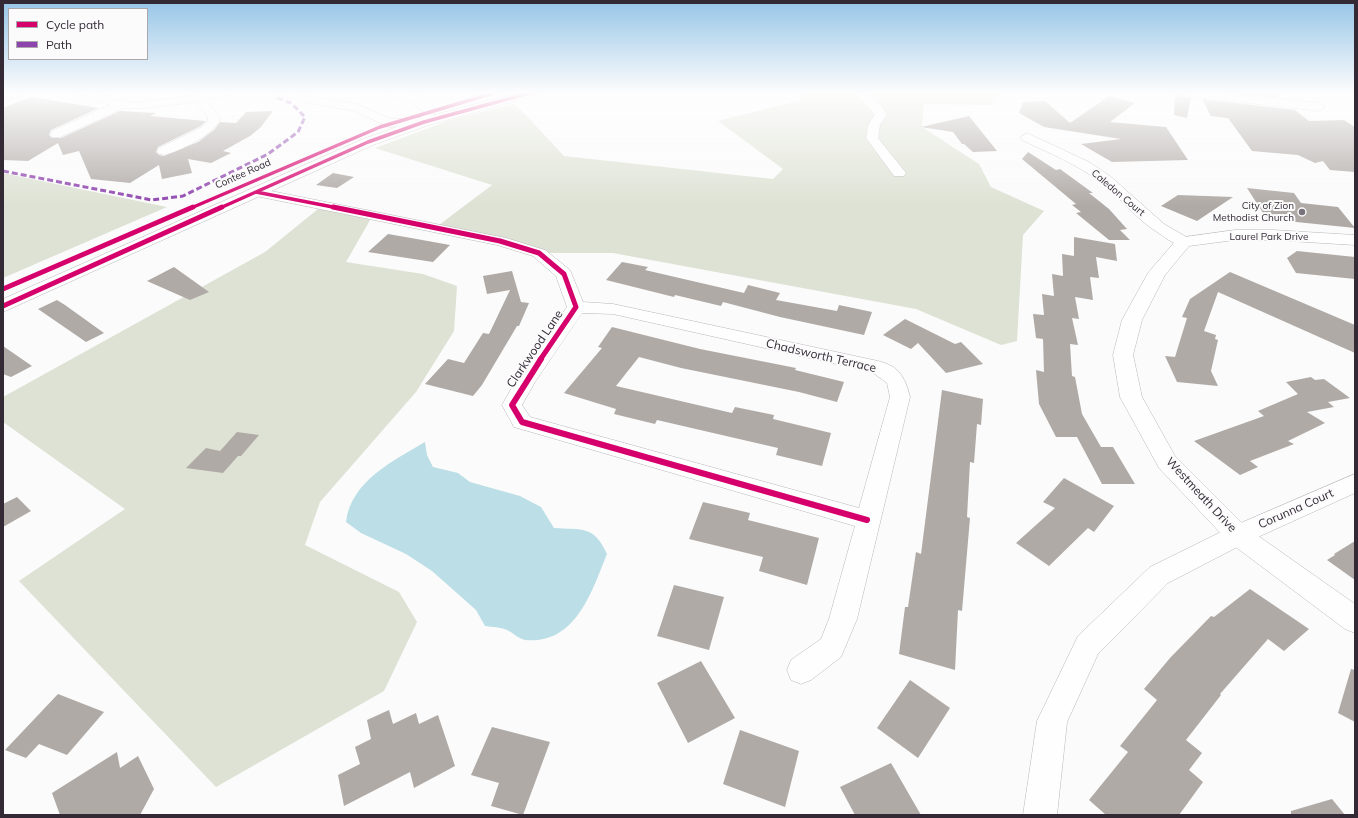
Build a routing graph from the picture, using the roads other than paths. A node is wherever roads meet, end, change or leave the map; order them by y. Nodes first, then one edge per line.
1 (65, 130) edge
2 (206, 130) edge
3 (372, 130) edge
4 (395, 130) edge
5 (872, 130) edge
6 (56, 134) dead end
7 (1027, 137) dead end
8 (164, 151) dead end
9 (899, 173) dead end
10 (256, 192) junction
11 (1355, 240) edge
12 (1184, 242) junction
13 (3, 289) edge
14 (3, 306) edge
15 (576, 307) junction
16 (1355, 483) edge
17 (867, 520) junction
18 (1238, 535) junction
19 (1355, 620) edge
20 (801, 670) dead end
21 (1040, 815) edge

1 - 6 street
2 - 8 street
3 - 13 street, Contee Road
4 - 10 street, Contee Road
5 - 9 street
7 - 12 street, Caledon Court
10 - 14 street, Contee Road
10 - 15 street, Clarkwood Lane
11 - 12 street, Laurel Park Drive
12 - 18 street, Westmeath Drive
15 - 17 street, Chadsworth Terrace
15 - 17 street, Clarkwood Lane
16 - 18 street, Corunna Court
17 - 20 street, Chadsworth Terrace
18 - 19 street, Westmeath Drive
18 - 21 street, Corunna Court

